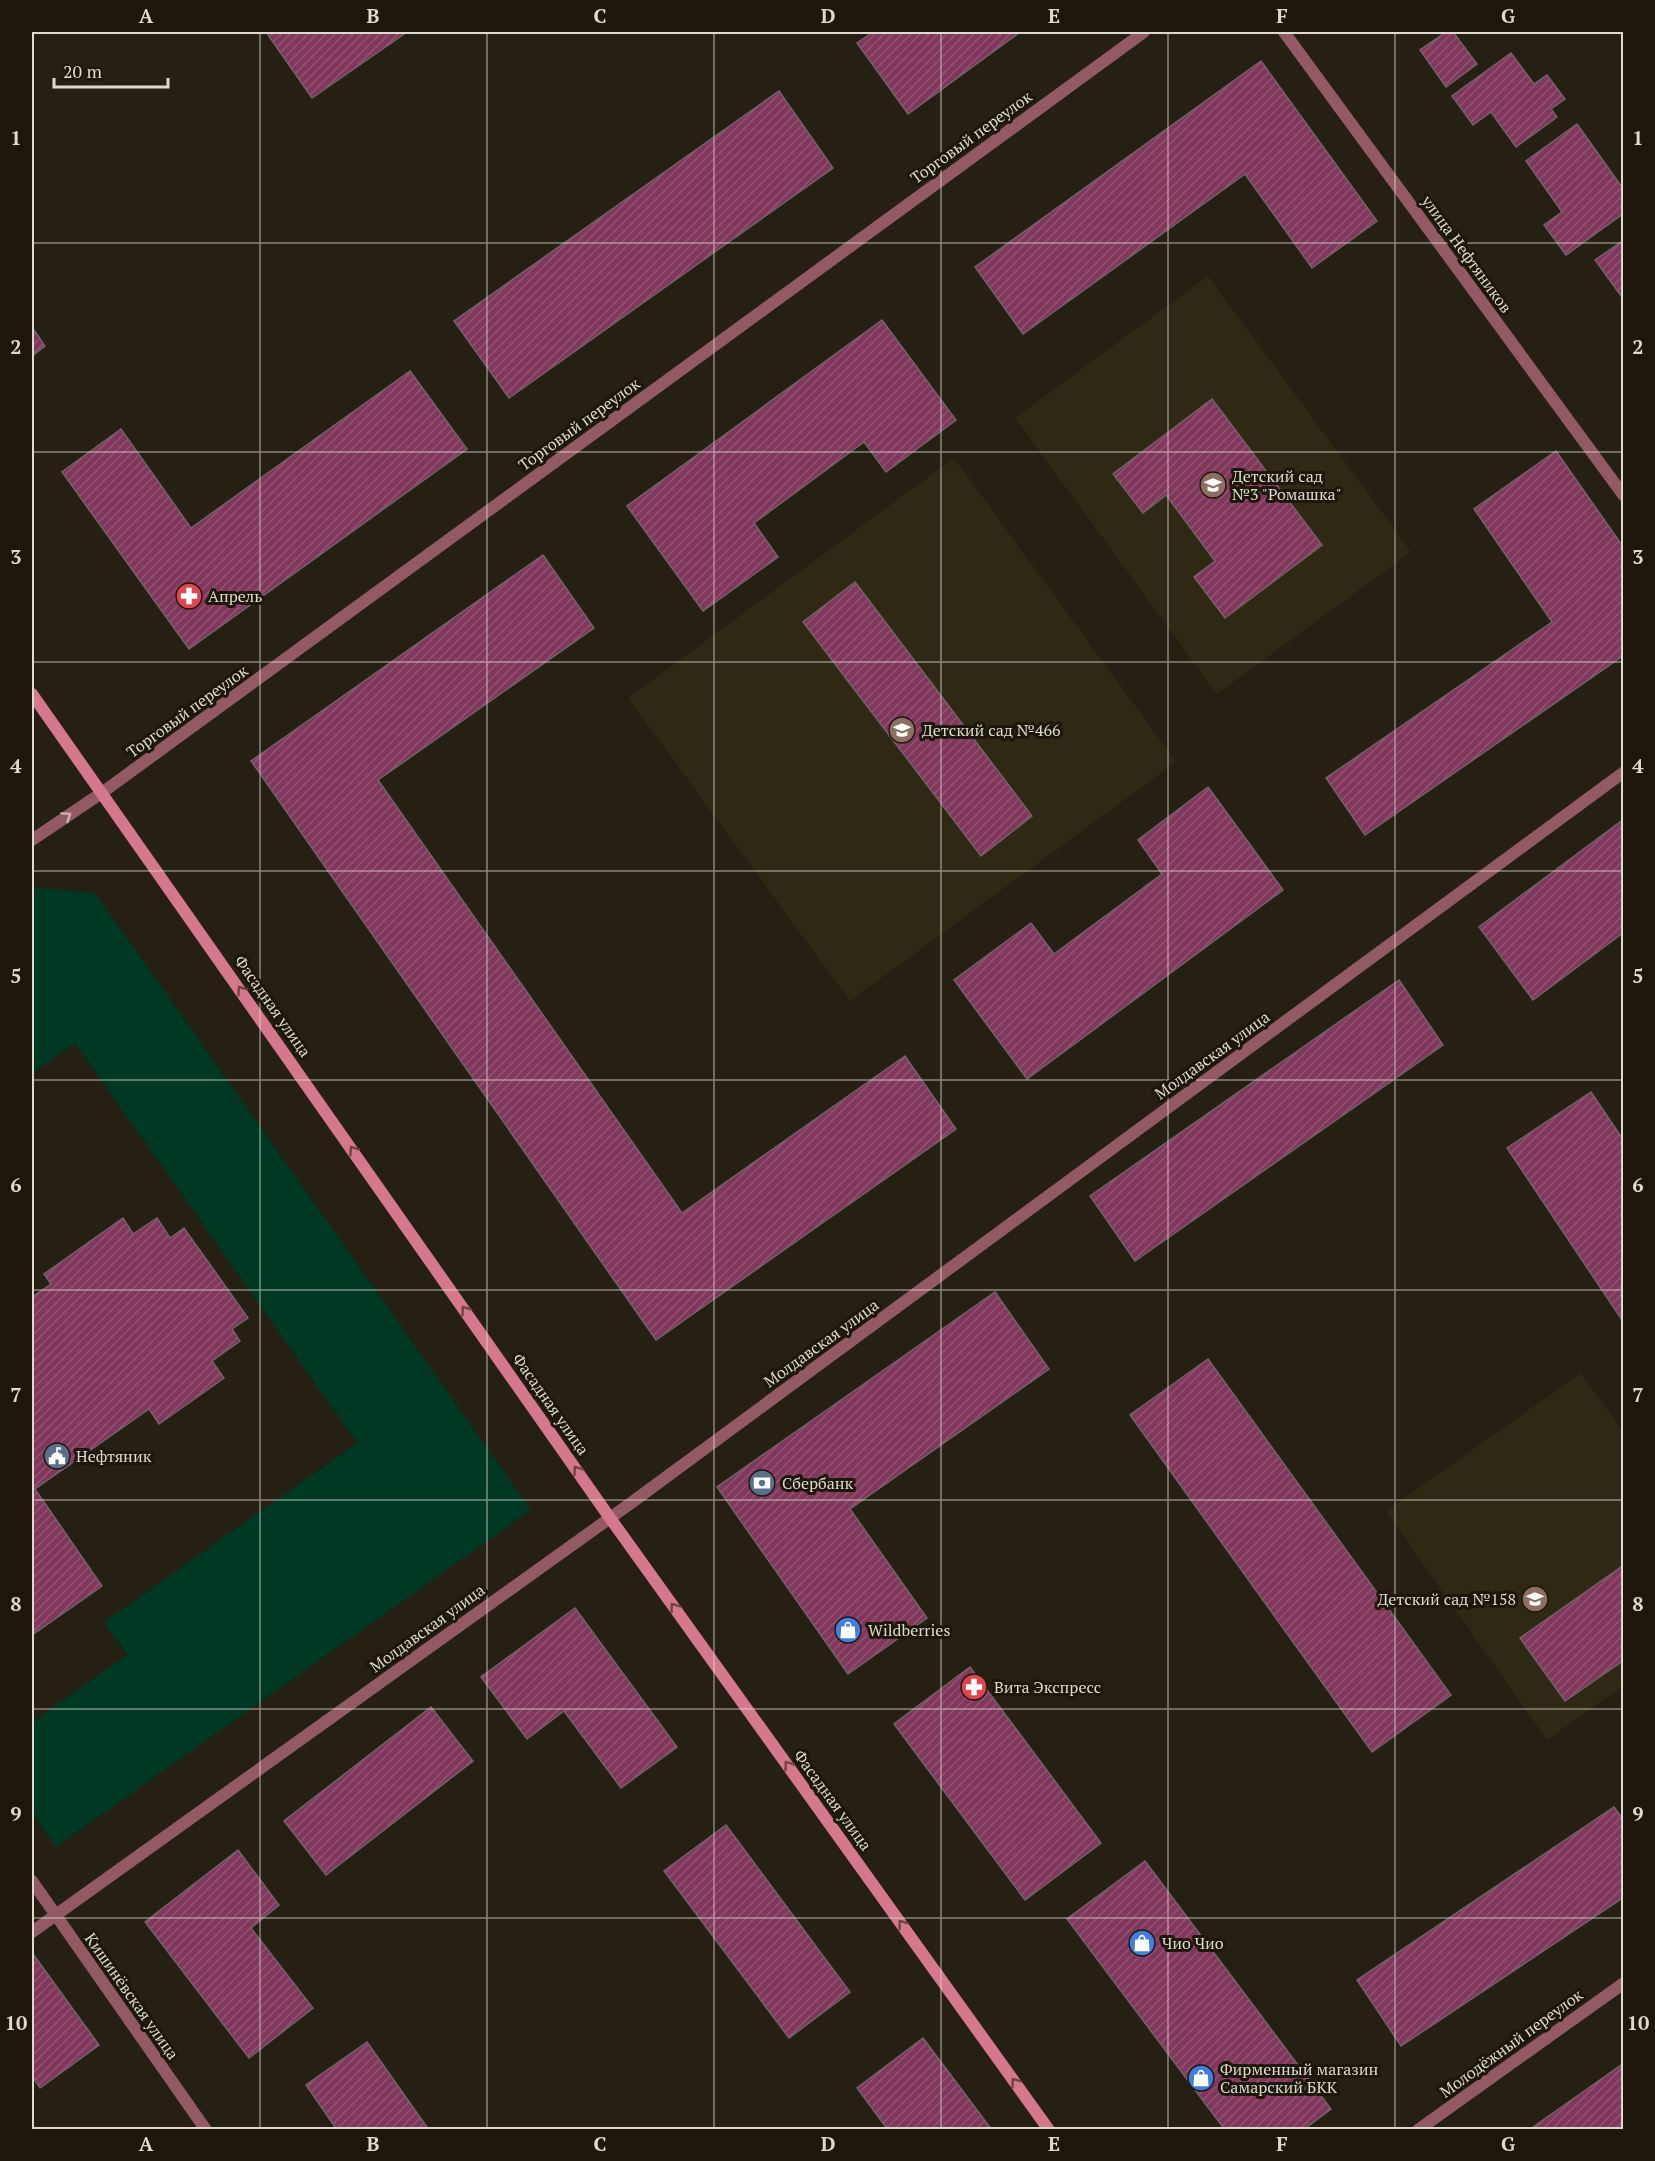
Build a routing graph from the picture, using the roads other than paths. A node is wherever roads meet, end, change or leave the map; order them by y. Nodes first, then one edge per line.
1 (1144, 32) edge
2 (1284, 32) edge
3 (1623, 496) edge
4 (32, 694) edge
5 (1623, 772) edge
6 (103, 792) junction
7 (32, 840) edge
8 (610, 1518) junction
9 (32, 1881) edge
10 (55, 1914) junction
11 (32, 1932) edge
12 (1623, 1983) edge
13 (206, 2130) edge
14 (1049, 2130) edge
15 (1418, 2130) edge

1 - 6 street, Торговый переулок
2 - 3 street, улица Нефтяников
4 - 6 main road, Фасадная улица
5 - 8 street, Молдавская улица
7 -> 6 street, Торговый переулок
8 -> 6 main road, Фасадная улица
8 - 10 street, Молдавская улица
14 -> 8 main road, Фасадная улица
9 - 10 street, Кишинёвская улица
10 - 11 street, Молдавская улица
10 - 13 street, Кишинёвская улица
12 - 15 street, Молодёжный переулок

